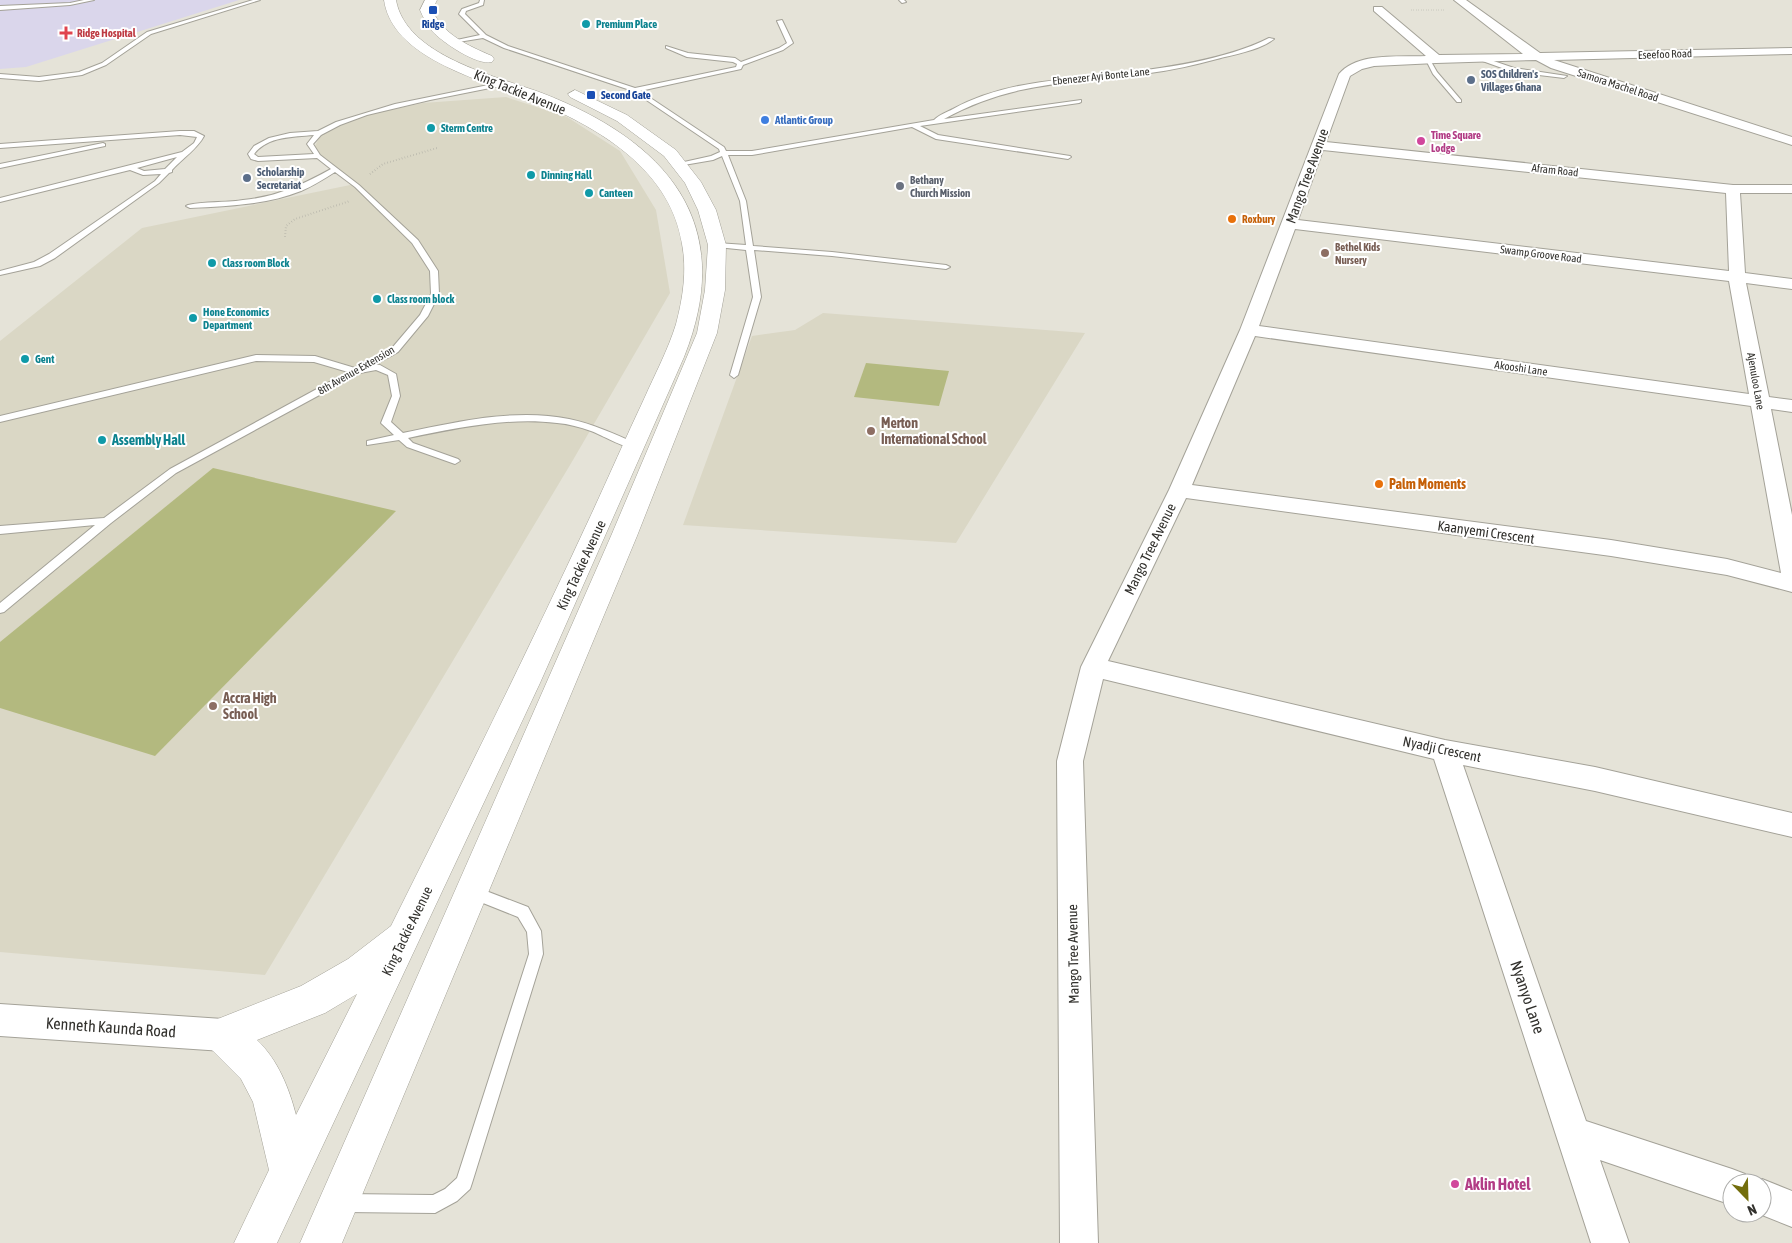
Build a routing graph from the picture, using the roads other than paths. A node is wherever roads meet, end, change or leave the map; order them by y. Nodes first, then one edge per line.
1 (92, 0) edge
2 (258, 0) edge
3 (390, 0) edge
4 (431, 0) edge
5 (482, 0) edge
6 (1459, 0) edge
7 (69, 2) edge
8 (0, 8) edge
9 (1378, 9) road end
10 (780, 21) dead end
11 (484, 36) junction
12 (1271, 39) dead end
13 (454, 42) junction
14 (668, 48) dead end
15 (1792, 51) edge
16 (1479, 58) junction
17 (1538, 58) junction
18 (1432, 59) junction
19 (740, 64) junction
20 (0, 76) edge
21 (1564, 76) dead end
22 (503, 84) junction
23 (635, 90) junction
24 (1079, 101) dead end
25 (1458, 101) dead end
26 (934, 122) junction
27 (913, 125) junction
28 (317, 133) junction
29 (147, 135) junction
30 (1792, 141) edge
31 (1319, 145) junction
32 (0, 146) edge
33 (184, 153) junction
34 (724, 153) junction
35 (318, 156) junction
36 (1068, 156) dead end
37 (678, 164) junction
38 (0, 166) edge
39 (131, 168) junction
40 (336, 169) junction
41 (170, 170) junction
42 (1733, 189) junction
43 (1792, 189) edge
44 (0, 200) edge
45 (190, 206) dead end
46 (1291, 224) junction
47 (717, 245) junction
48 (750, 246) junction
49 (946, 268) dead end
50 (0, 273) edge
51 (1737, 278) junction
52 (1792, 284) edge
53 (1249, 330) junction
54 (355, 372) junction
55 (734, 375) dead end
56 (1760, 402) junction
57 (1792, 406) edge
58 (0, 419) edge
59 (398, 437) junction
60 (370, 443) dead end
61 (634, 446) junction
62 (455, 461) dead end
63 (1178, 490) junction
64 (107, 521) junction
65 (0, 530) edge
66 (1792, 572) edge
67 (1792, 584) edge
68 (0, 609) edge
69 (1093, 667) junction
70 (1445, 751) junction
71 (1792, 825) edge
72 (473, 892) junction
73 (405, 935) junction
74 (0, 1020) edge
75 (223, 1035) junction
76 (1574, 1134) junction
77 (290, 1172) junction
78 (1722, 1184) edge
79 (1772, 1201) edge
80 (338, 1203) junction
81 (1792, 1209) edge
82 (255, 1243) edge
83 (321, 1243) edge
84 (1079, 1243) edge
85 (1610, 1243) edge

1 - 7 lane
2 - 20 lane
3 - 22 main road, King Tackie Avenue
4 - 13 main road, King Tackie Avenue
5 - 11 lane
6 - 17 street, Samora Machel Road
7 - 8 lane
9 - 18 street
10 - 19 lane
11 - 13 lane
11 - 23 lane
12 - 26 lane, Ebenezer Ayi Bonte Lane
13 - 37 main road, King Tackie Avenue
14 - 19 lane
15 - 17 street, Eseefoo Road
16 - 17 street, Mango Tree Avenue
16 - 18 street, Mango Tree Avenue
16 - 21 lane
17 - 30 street, Samora Machel Road
18 - 25 lane
18 - 31 street, Mango Tree Avenue
19 - 23 lane
22 - 28 lane
22 - 61 main road, King Tackie Avenue
23 - 34 lane
24 - 26 lane, Ebenezer Ayi Bonte Lane
26 - 27 lane, Ebenezer Ayi Bonte Lane
27 - 34 lane, Ebenezer Ayi Bonte Lane
27 - 36 lane
28 - 35 lane
28 - 35 lane
29 - 32 lane
29 - 33 lane
29 - 38 lane
31 - 42 street, Afram Road
31 - 46 street, Mango Tree Avenue
33 - 39 lane
33 - 41 lane
34 - 37 lane, Ebenezer Ayi Bonte Lane
34 - 48 lane
35 - 40 lane, 8th Avenue Extension
37 - 47 main road, King Tackie Avenue
39 - 41 lane
39 - 44 lane
40 - 45 lane
40 - 54 lane, 8th Avenue Extension
41 - 50 lane
42 - 43 street, Afram Road
42 - 51 street, Ajenuloo Lane
46 - 51 street, Swamp Groove Road
46 - 53 street, Mango Tree Avenue
47 - 48 lane
47 - 72 main road, King Tackie Avenue
48 - 49 lane
48 - 55 lane
51 - 52 street, Swamp Groove Road
51 - 56 street, Ajenuloo Lane
53 - 56 street, Akooshi Lane
53 - 63 street, Mango Tree Avenue
54 - 58 lane
54 - 59 lane
54 - 64 lane, 8th Avenue Extension
56 - 57 street, Akooshi Lane
56 - 66 street, Ajenuloo Lane
59 - 60 lane
59 - 61 lane
59 - 62 lane
61 - 73 main road, King Tackie Avenue
63 - 67 street, Kaanyemi Crescent
63 - 69 street, Mango Tree Avenue
64 - 65 lane
64 - 68 lane, 8th Avenue Extension
69 - 70 street, Nyadji Crescent
69 - 84 street, Mango Tree Avenue
70 - 71 street, Nyadji Crescent
70 - 76 street, Nyanyo Lane
72 - 80 main road, King Tackie Avenue
72 - 80 lane
73 - 75 main road
73 - 77 main road, King Tackie Avenue
74 - 75 street, Kenneth Kaunda Road
75 - 77 main road
76 - 78 street
76 - 85 street, Nyanyo Lane
77 - 82 main road, King Tackie Avenue
79 - 81 street
80 - 83 main road, King Tackie Avenue

